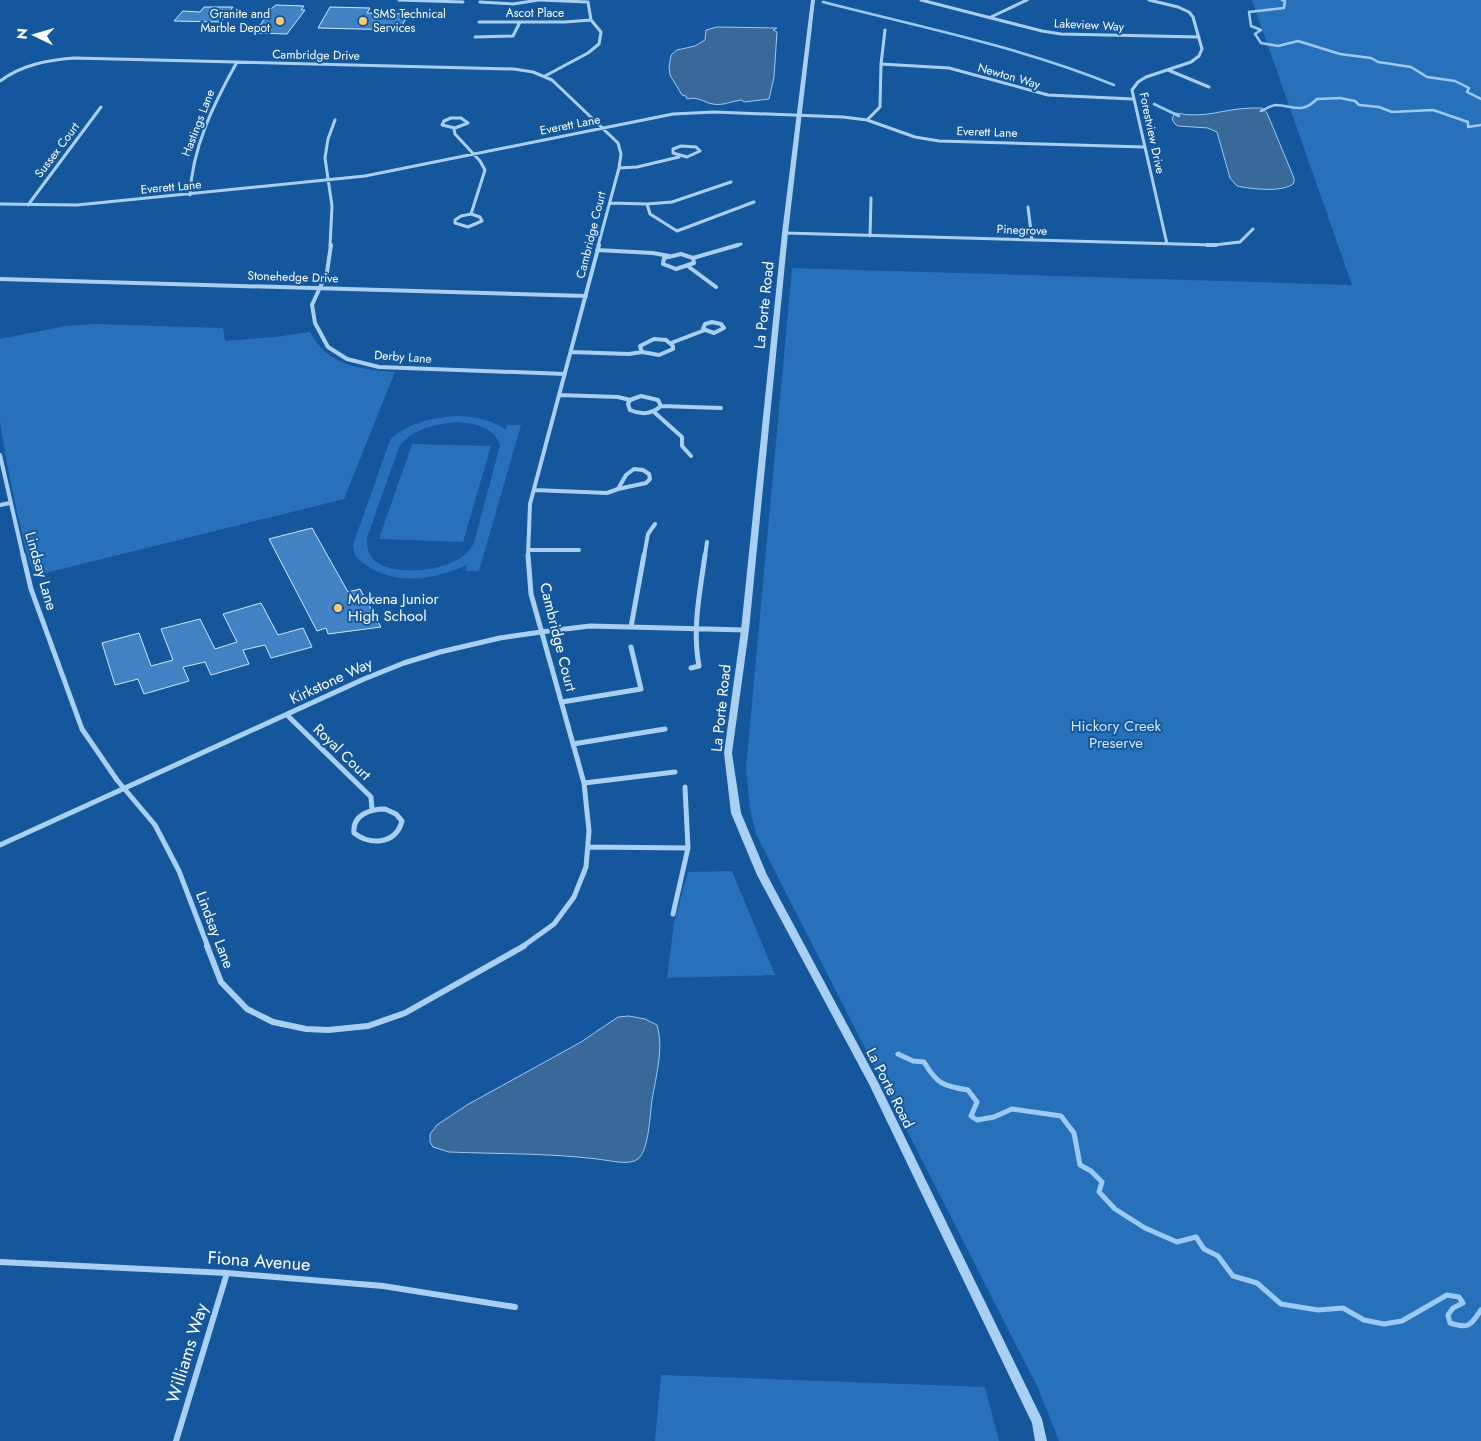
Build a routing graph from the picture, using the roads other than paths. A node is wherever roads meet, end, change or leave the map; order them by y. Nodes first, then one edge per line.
1 (399, 0) edge
2 (540, 0) edge
3 (813, 0) edge
4 (921, 0) edge
5 (1027, 0) edge
6 (1149, 0) edge
7 (589, 1) edge
8 (463, 2) dead end
9 (480, 2) dead end
10 (990, 18) junction
11 (591, 20) junction
12 (479, 22) dead end
13 (520, 22) junction
14 (885, 30) dead end
15 (475, 37) dead end
16 (1199, 38) junction
17 (237, 62) junction
18 (880, 64) junction
19 (1168, 69) junction
20 (545, 76) junction
21 (0, 81) edge
22 (1209, 87) dead end
23 (1134, 99) junction
24 (101, 107) dead end
25 (798, 115) junction
26 (335, 120) dead end
27 (867, 120) junction
28 (604, 128) junction
29 (454, 129) junction
30 (1144, 146) junction
31 (473, 155) junction
32 (680, 157) junction
33 (619, 168) junction
34 (329, 180) junction
35 (731, 182) dead end
36 (190, 195) junction
37 (871, 198) dead end
38 (754, 202) dead end
39 (610, 203) junction
40 (0, 204) edge
41 (28, 204) junction
42 (647, 204) junction
43 (1028, 207) dead end
44 (471, 214) junction
45 (1253, 229) dead end
46 (785, 233) junction
47 (870, 236) junction
48 (1032, 240) junction
49 (741, 244) dead end
50 (1167, 244) junction
51 (598, 250) junction
52 (669, 256) junction
53 (693, 258) junction
54 (689, 267) junction
55 (0, 278) edge
56 (716, 287) dead end
57 (319, 288) junction
58 (586, 296) junction
59 (705, 330) junction
60 (671, 343) junction
61 (571, 352) junction
62 (642, 352) junction
63 (564, 374) junction
64 (559, 395) junction
65 (630, 400) junction
66 (661, 406) junction
67 (721, 408) dead end
68 (654, 412) junction
69 (0, 455) edge
70 (691, 456) dead end
71 (618, 489) junction
72 (534, 490) junction
73 (10, 503) junction
74 (0, 505) edge
75 (655, 524) dead end
76 (707, 542) dead end
77 (528, 550) junction
78 (579, 550) dead end
79 (631, 627) junction
80 (695, 629) junction
81 (745, 630) junction
82 (541, 632) junction
83 (632, 647) dead end
84 (691, 668) dead end
85 (562, 702) junction
86 (287, 715) junction
87 (665, 728) dead end
88 (573, 744) junction
89 (675, 772) dead end
90 (584, 783) junction
91 (685, 787) dead end
92 (124, 789) junction
93 (372, 810) junction
94 (589, 831) joint
95 (0, 845) edge
96 (588, 847) junction
97 (688, 848) junction
98 (673, 914) dead end
99 (0, 1262) edge
100 (227, 1273) junction
101 (515, 1307) dead end
102 (176, 1441) edge
103 (1041, 1441) edge

1 - 8 street
2 - 7 street
2 - 9 street
3 - 25 street, La Porte Road
4 - 10 street, Lakeview Way
5 - 10 street
6 - 16 street
7 - 11 street
10 - 16 street, Lakeview Way
11 - 13 street, Ascot Place
11 - 20 street
12 - 13 street, Ascot Place
13 - 15 street
14 - 18 street
16 - 19 street, Forestview Drive
17 - 20 street, Cambridge Drive
17 - 21 street, Cambridge Drive
17 - 36 street, Hastings Lane
18 - 23 street, Newton Way
18 - 27 street
19 - 22 street
19 - 23 street, Forestview Drive
20 - 28 street, Cambridge Drive
23 - 30 street, Forestview Drive
24 - 41 street, Sussex Court
25 - 27 street, Everett Lane
25 - 28 street, Everett Lane
25 - 46 street, La Porte Road
26 - 34 street, Derby Lane
27 - 30 street, Everett Lane
28 - 31 street, Everett Lane
28 - 33 street, Cambridge Court
29 - 29 street
29 - 31 street
30 - 50 street, Forestview Drive
31 - 34 street, Everett Lane
31 - 44 street
32 - 32 street
32 - 33 street
33 - 39 street, Cambridge Court
34 - 36 street, Everett Lane
34 - 57 street, Derby Lane
35 - 42 street
36 - 41 street, Everett Lane
37 - 47 street
38 - 42 street
39 - 42 street
39 - 51 street, Cambridge Court
40 - 41 street, Everett Lane
43 - 48 street
44 - 44 street
45 - 50 street, Pinegrove
46 - 47 street, Pinegrove
46 - 81 street, La Porte Road
47 - 48 street, Pinegrove
48 - 50 street, Pinegrove
49 - 53 street
51 - 52 street
51 - 58 street, Cambridge Court
52 - 53 street
52 - 54 street
53 - 54 street
54 - 56 street
55 - 57 street, Stonehedge Drive
57 - 58 street, Stonehedge Drive
57 - 63 street, Derby Lane
58 - 61 street, Cambridge Court
59 - 59 street
59 - 60 street
60 - 62 street
60 - 62 street
61 - 62 street
61 - 63 street, Cambridge Court
63 - 64 street, Cambridge Court
64 - 65 street
64 - 72 street, Cambridge Court
65 - 66 street
65 - 68 street
66 - 67 street
66 - 68 street
68 - 70 street
69 - 73 street, Lindsay Lane
71 - 71 street
71 - 72 street
72 - 77 street, Cambridge Court
73 - 74 street
73 - 92 street, Lindsay Lane
75 - 79 street
76 - 80 street
77 - 78 street
77 - 82 street, Cambridge Court
79 - 80 street, Kirkstone Way
79 - 82 street, Kirkstone Way
80 - 81 street, Kirkstone Way
80 - 84 street
81 - 103 street, La Porte Road
82 - 85 street, Cambridge Court
82 - 86 street, Kirkstone Way
83 - 85 street, Cambridge Court
85 - 88 street, Cambridge Court
86 - 92 street, Kirkstone Way
86 - 93 street, Royal Court
87 - 88 street
88 - 90 street, Cambridge Court
89 - 90 street
90 - 94 street, Cambridge Court
91 - 97 street
92 - 95 street, Kirkstone Way
92 - 96 street, Lindsay Lane
93 - 93 street
94 - 96 street, Lindsay Lane
96 - 97 street
97 - 98 street
99 - 100 street, Fiona Avenue
100 - 101 street, Fiona Avenue
100 - 102 street, Williams Way

